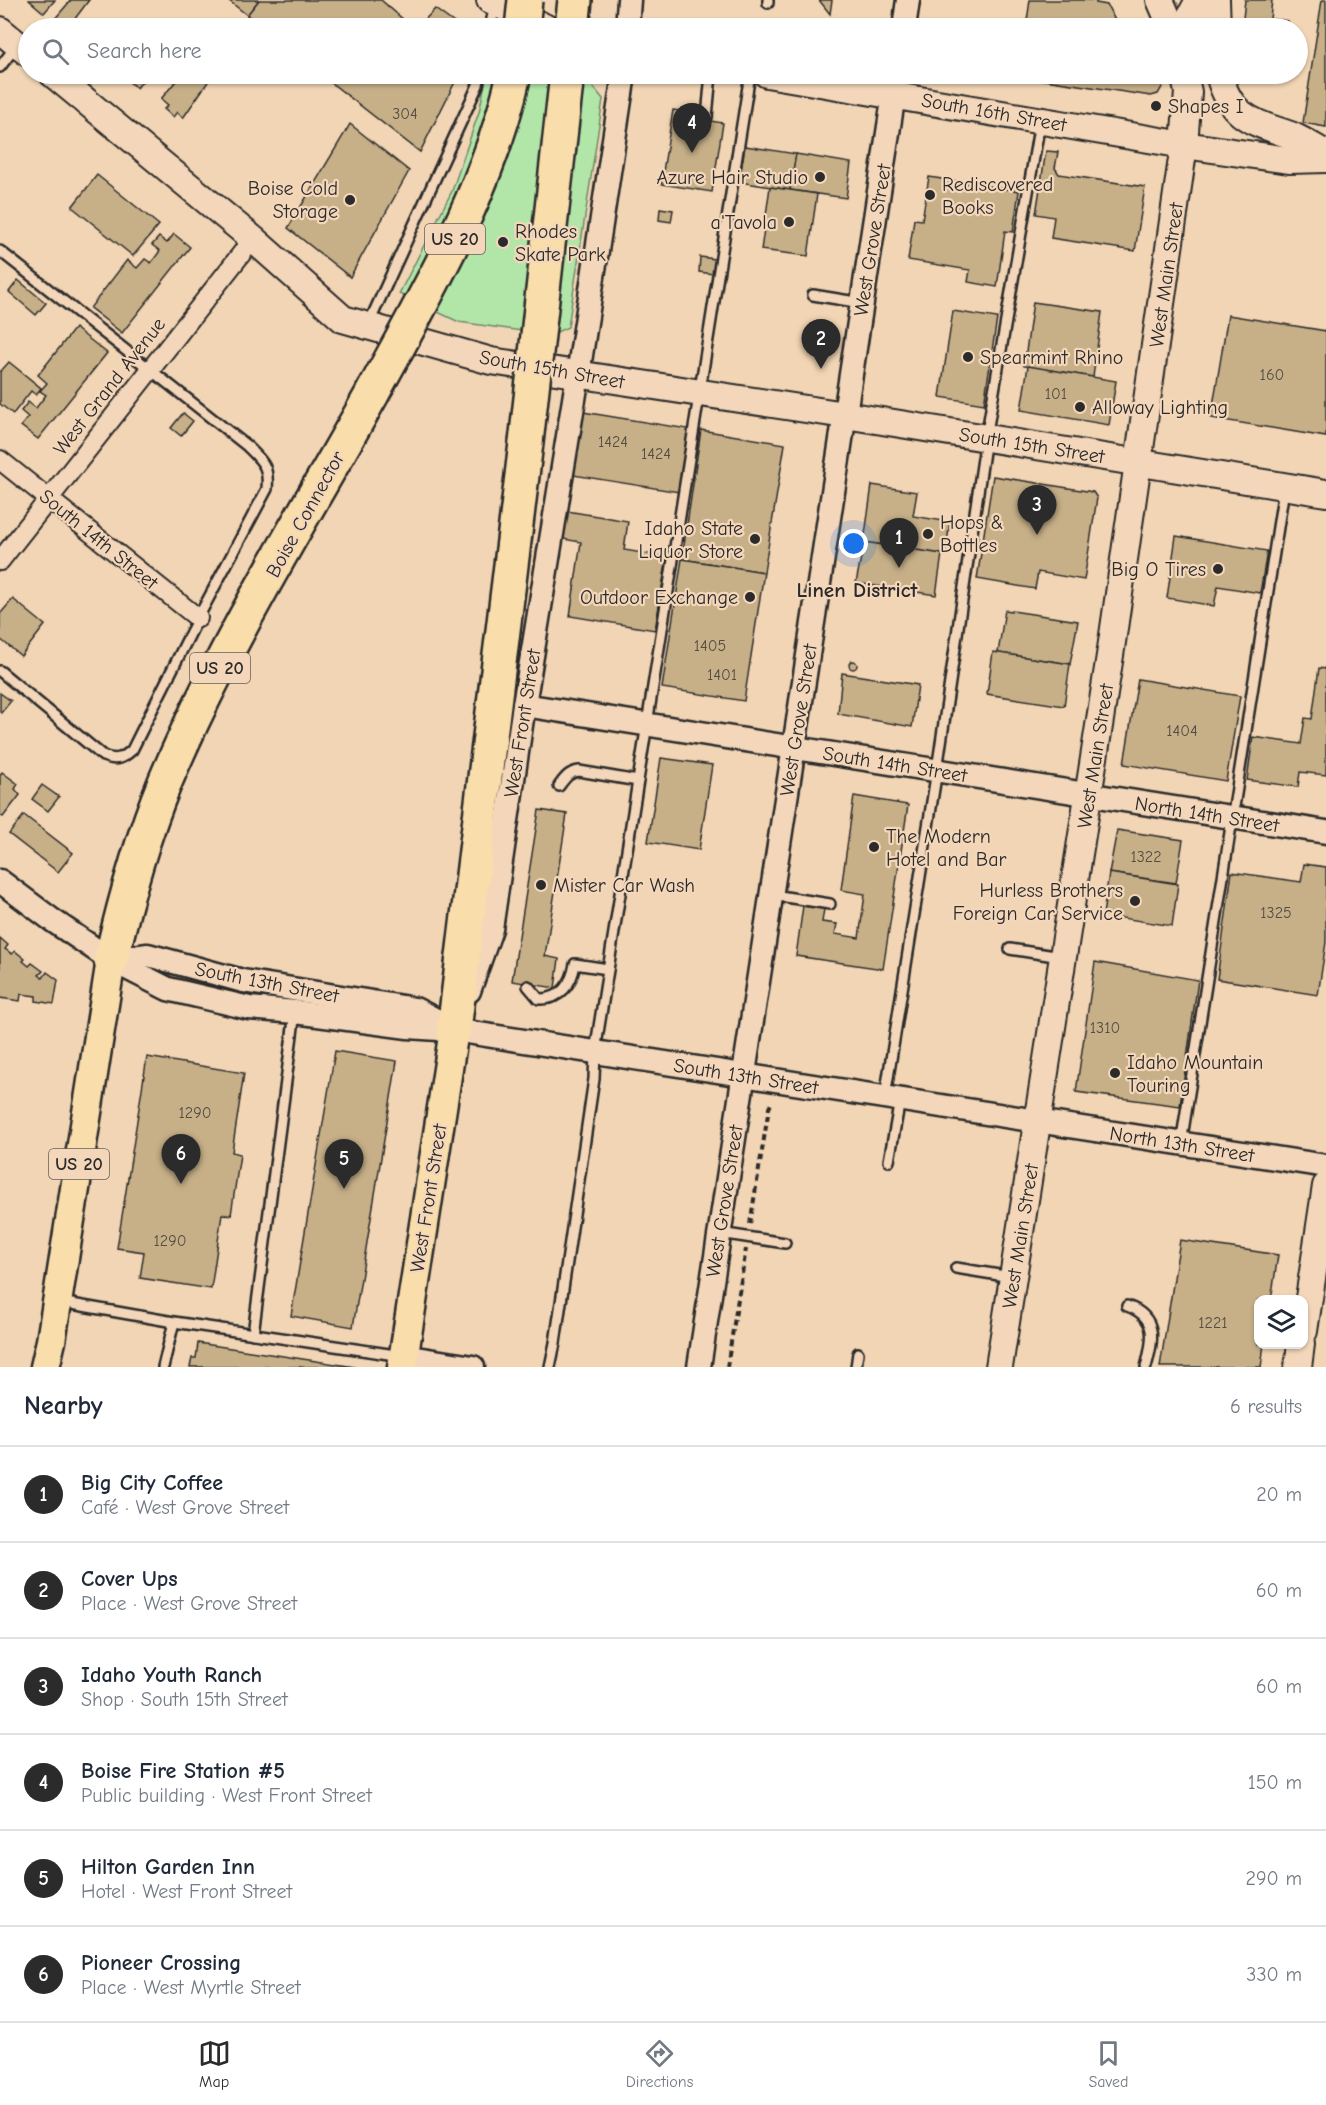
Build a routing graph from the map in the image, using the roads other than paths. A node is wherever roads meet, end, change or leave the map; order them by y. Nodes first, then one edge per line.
1 (575, 0) edge
2 (629, 0) edge
3 (908, 0) edge
4 (1160, 0) edge
5 (1199, 0) edge
6 (1216, 0) edge
7 (504, 1) edge
8 (495, 18) edge
9 (515, 18) edge
10 (530, 18) edge
11 (573, 18) edge
12 (628, 18) edge
13 (905, 18) edge
14 (1168, 18) edge
15 (1189, 18) edge
16 (1217, 18) edge
17 (15, 42) edge
18 (0, 67) edge
19 (65, 84) edge
20 (478, 84) edge
21 (512, 84) edge
22 (566, 84) edge
23 (622, 84) edge
24 (710, 84) edge
25 (748, 84) edge
26 (896, 84) edge
27 (1186, 84) edge
28 (1222, 84) edge
29 (707, 117) dead end
30 (1041, 120) junction
31 (1184, 145) junction
32 (1326, 154) edge
33 (1326, 159) edge
34 (253, 238) junction
35 (0, 251) edge
36 (813, 295) dead end
37 (862, 303) junction
38 (367, 326) junction
39 (150, 370) junction
40 (578, 375) junction
41 (700, 393) junction
42 (845, 414) junction
43 (986, 438) junction
44 (0, 460) edge
45 (1139, 463) junction
46 (1285, 486) junction
47 (1326, 493) edge
48 (49, 499) junction
49 (0, 561) edge
50 (198, 618) junction
51 (0, 671) edge
52 (524, 705) junction
53 (647, 725) junction
54 (794, 749) junction
55 (937, 770) junction
56 (638, 781) junction
57 (559, 786) dead end
58 (1089, 795) junction
59 (1233, 818) junction
60 (1326, 832) edge
61 (0, 880) edge
62 (771, 895) junction
63 (830, 904) dead end
64 (1010, 949) dead end
65 (1063, 957) junction
66 (111, 960) junction
67 (608, 969) junction
68 (528, 987) dead end
69 (296, 1012) junction
70 (454, 1030) junction
71 (595, 1052) junction
72 (743, 1076) junction
73 (892, 1099) junction
74 (1038, 1121) junction
75 (1181, 1144) junction
76 (890, 1161) dead end
77 (1326, 1166) edge
78 (1326, 1186) edge
79 (719, 1233) junction
80 (785, 1243) dead end
81 (956, 1268) dead end
82 (1013, 1277) junction
83 (58, 1301) junction
84 (1308, 1305) edge
85 (1127, 1306) dead end
86 (174, 1322) junction
87 (253, 1334) junction
88 (1300, 1349) edge
89 (858, 1353) dead end
90 (402, 1362) edge
91 (45, 1367) edge
92 (163, 1367) edge
93 (473, 1367) edge
94 (550, 1367) edge
95 (699, 1367) edge
96 (856, 1367) edge
97 (999, 1367) edge
98 (1146, 1367) edge
99 (1298, 1367) edge

1 - 11 highway
2 - 12 street
3 - 13 street
4 - 14 main road
5 - 15 main road
6 - 16 main road
7 - 8 lane
7 - 9 highway, bridge
7 - 10 main road
17 - 18 lane
19 - 34 main road, South 15th Street
20 - 38 lane
21 - 66 highway, Boise Connector / US 20, bridge
22 - 70 highway, bridge
23 - 40 street, West Front Street
24 - 29 lane
25 - 41 lane
26 - 30 main road, South 16th Street
26 - 37 street, West Grove Street
27 - 31 main road, West Main Street
28 - 32 main road
30 - 31 main road, South 16th Street
30 - 43 lane
31 - 33 main road, South 16th Street
31 - 45 main road, West Main Street
34 - 38 main road, South 15th Street
34 - 39 street, West Grand Avenue
35 - 39 lane
36 - 37 lane
37 - 42 street, West Grove Street
38 - 40 main road, South 15th Street
39 - 48 street, West Grand Avenue
39 - 50 lane
40 - 41 main road, South 15th Street
40 - 52 street, West Front Street
41 - 42 main road, South 15th Street
41 - 53 lane
42 - 43 main road, South 15th Street
42 - 54 street, West Grove Street
43 - 45 main road, South 15th Street
43 - 55 lane
44 - 48 street, South 14th Street
45 - 46 main road, South 15th Street
45 - 58 main road, West Main Street
46 - 47 main road, South 15th Street
46 - 59 lane
48 - 49 street, West Grand Avenue
48 - 50 street, South 14th Street
50 - 51 lane
52 - 53 street, South 14th Street
52 - 70 street, West Front Street
53 - 54 street, South 14th Street
53 - 56 lane
54 - 55 street, South 14th Street
54 - 62 street, West Grove Street
55 - 58 street, South 14th Street
55 - 73 lane
56 - 57 lane
56 - 67 lane
58 - 59 street, North 14th Street
58 - 65 main road, West Main Street
59 - 60 street, North 14th Street
59 - 75 lane
61 - 66 street, South 13th Street
62 - 63 lane
62 - 72 street, West Grove Street
64 - 65 lane
65 - 74 main road, West Main Street
66 - 69 street, South 13th Street
66 - 70 street, South 13th Street
66 - 83 main road, US 20
67 - 68 lane
67 - 71 lane
69 - 70 street, South 13th Street
69 - 87 lane
70 - 71 street, South 13th Street
70 - 90 main road, West Front Street
71 - 72 street, South 13th Street
71 - 94 lane
72 - 73 street, South 13th Street
72 - 79 street, West Grove Street
73 - 74 street, South 13th Street
73 - 76 lane
74 - 75 street, North 13th Street
74 - 82 main road, West Main Street
75 - 77 street, North 13th Street
78 - 84 main road
79 - 80 lane
79 - 95 street, West Grove Street
81 - 82 lane
82 - 97 main road, West Main Street
83 - 86 lane
83 - 91 main road, US 20
85 - 98 lane
86 - 87 lane
86 - 92 lane
87 - 90 lane
88 - 99 main road
89 - 96 lane
90 - 93 street

